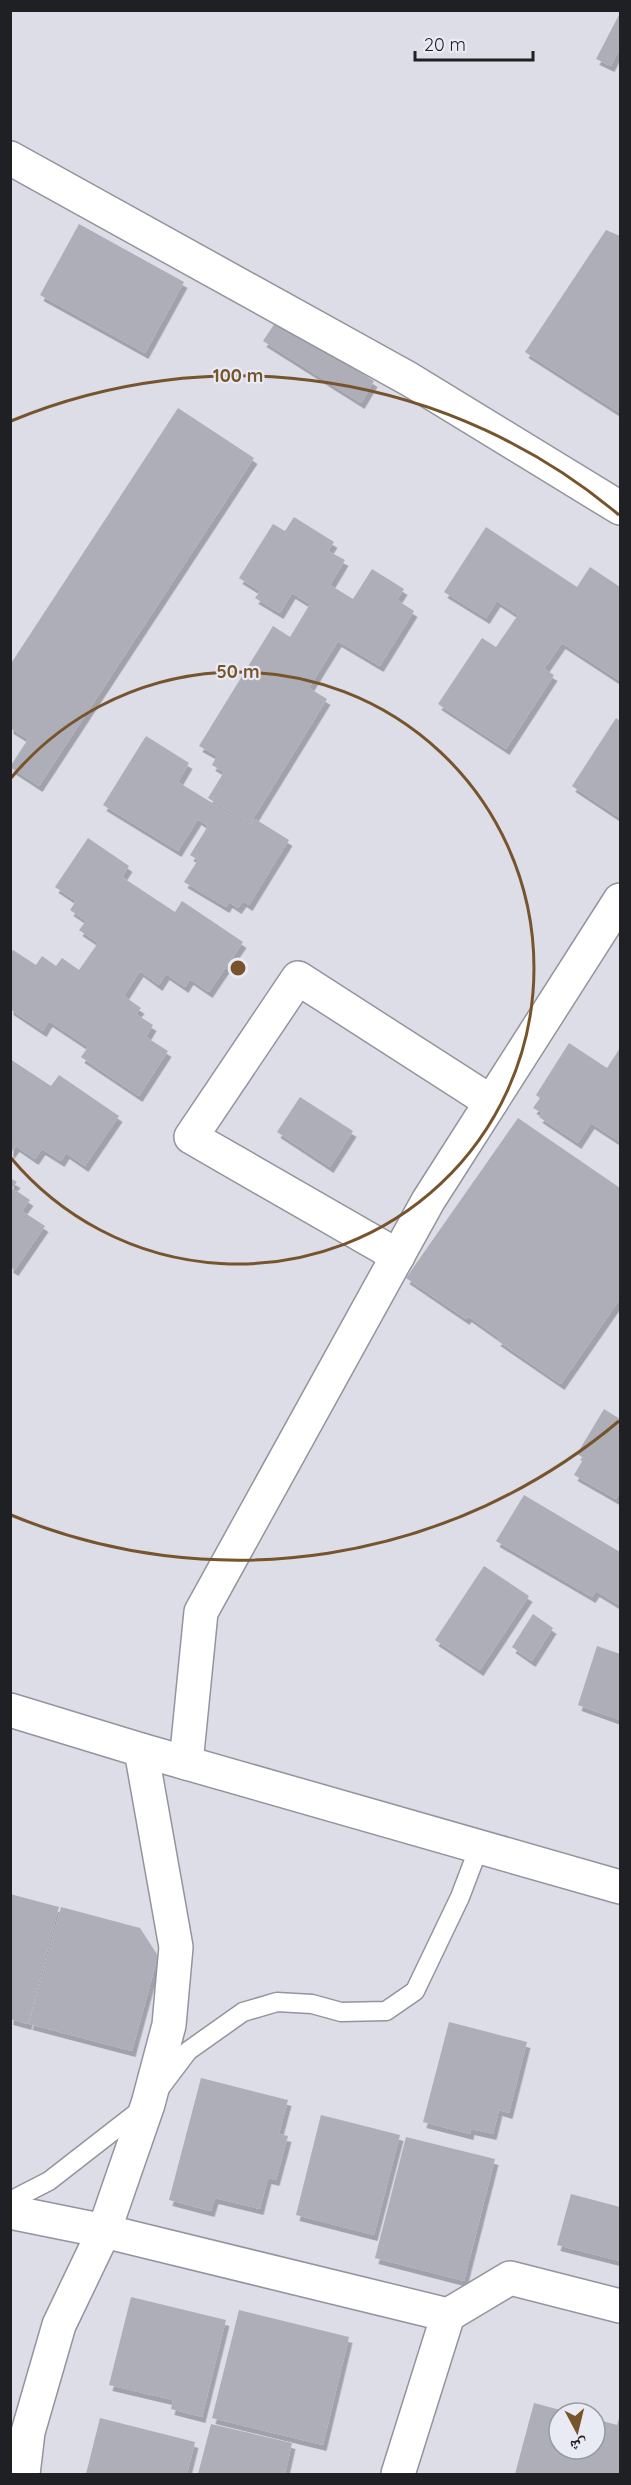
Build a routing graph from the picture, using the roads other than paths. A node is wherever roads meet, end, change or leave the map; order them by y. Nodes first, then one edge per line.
1 (10, 158) edge
2 (621, 508) edge
3 (621, 900) edge
4 (491, 1102) junction
5 (398, 1256) junction
6 (10, 1710) edge
7 (141, 1750) junction
8 (186, 1763) junction
9 (479, 1847) junction
10 (621, 1887) edge
11 (148, 2104) junction
12 (10, 2201) edge
13 (10, 2212) edge
14 (104, 2231) junction
15 (621, 2306) edge
16 (448, 2315) junction
17 (23, 2475) edge
18 (398, 2475) edge

1 - 2 street
3 - 4 street
4 - 5 street
4 - 5 street
5 - 8 street
6 - 7 street
7 - 8 street
7 - 11 street
8 - 9 street
9 - 10 street
9 - 11 lane
11 - 12 lane
11 - 14 street
13 - 14 street
14 - 16 street
14 - 17 street
15 - 16 street
16 - 18 street

